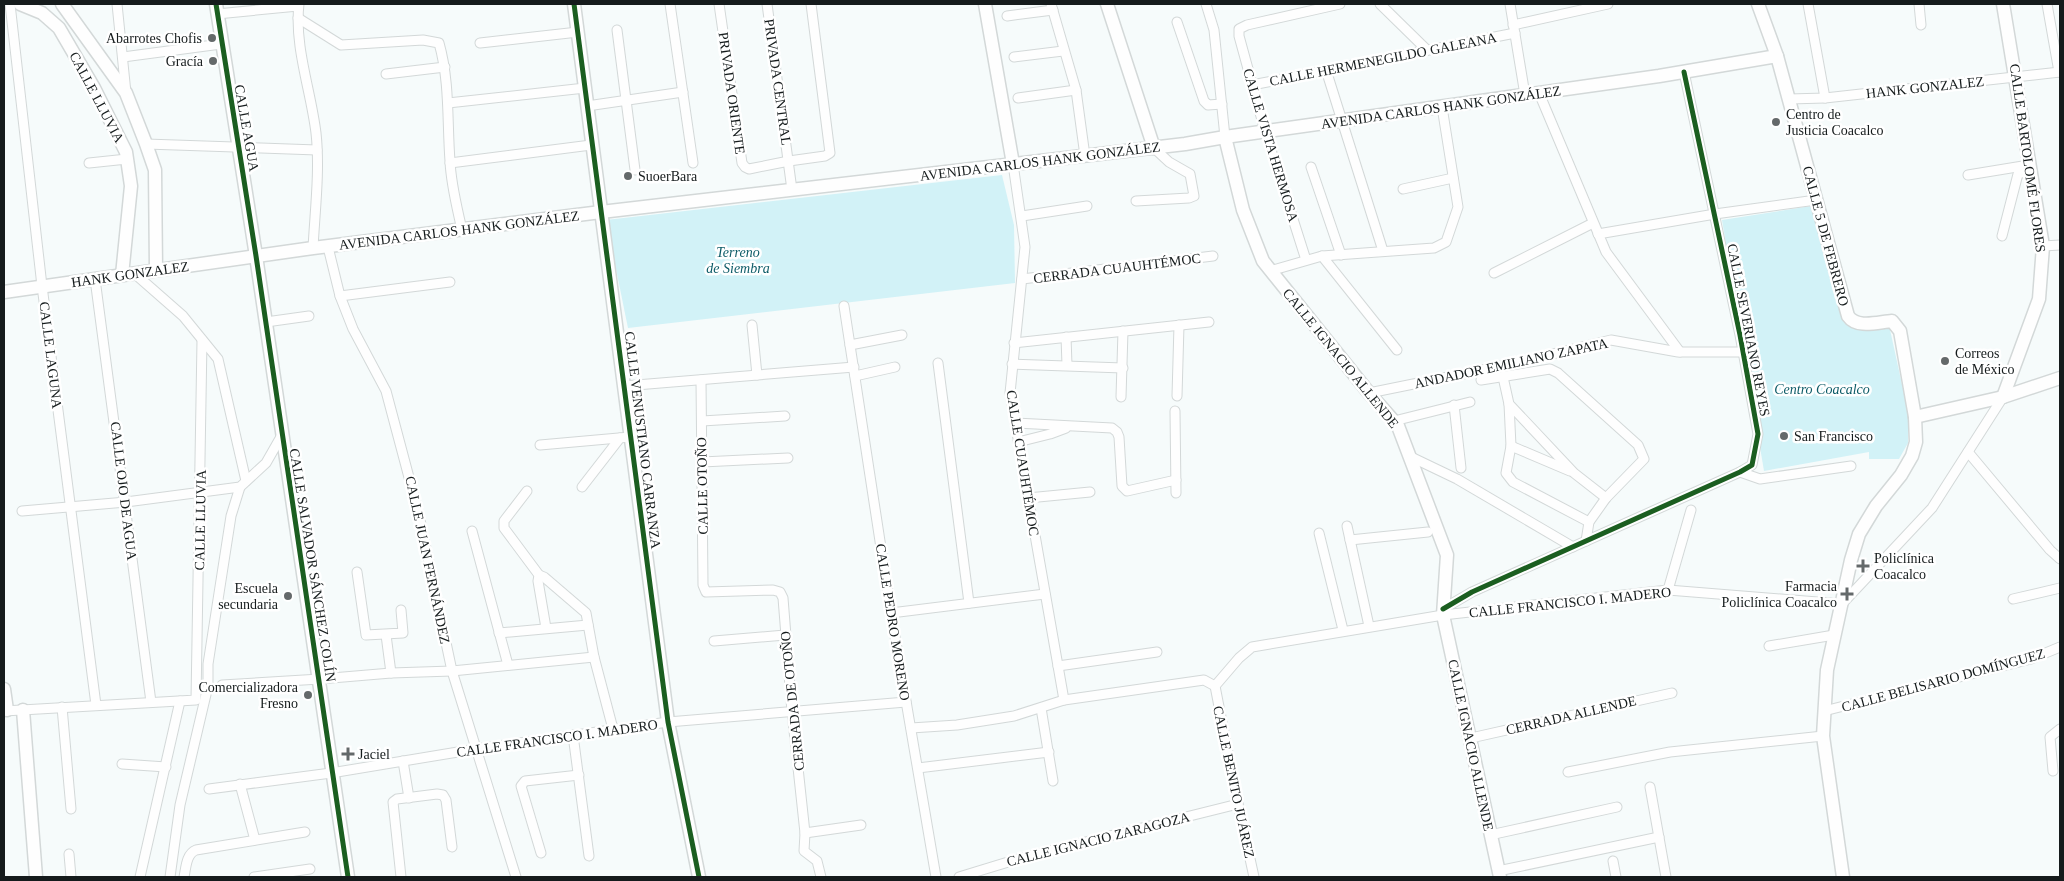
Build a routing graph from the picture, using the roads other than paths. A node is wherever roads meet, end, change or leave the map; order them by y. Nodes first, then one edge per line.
1 (10, 4) edge
2 (20, 4) edge
3 (62, 4) edge
4 (116, 4) edge
5 (574, 4) edge
6 (670, 4) edge
7 (719, 4) edge
8 (766, 4) edge
9 (811, 4) edge
10 (985, 4) edge
11 (1107, 4) edge
12 (1206, 4) edge
13 (1340, 4) edge
14 (1380, 4) edge
15 (1510, 4) edge
16 (1608, 4) edge
17 (1758, 4) edge
18 (1808, 4) edge
19 (1919, 4) edge
20 (2004, 4) edge
21 (2047, 4) edge
22 (299, 5) edge
23 (1052, 7) edge
24 (216, 9) edge
25 (1006, 16) dead end
26 (298, 18) junction
27 (1178, 22) dead end
28 (1921, 25) dead end
29 (1514, 29) junction
30 (617, 30) dead end
31 (578, 32) junction
32 (480, 43) dead end
33 (221, 44) junction
34 (1063, 50) junction
35 (1427, 50) junction
36 (1776, 56) junction
37 (123, 57) junction
38 (1014, 57) dead end
39 (445, 67) junction
40 (1326, 70) junction
41 (1684, 72) junction
42 (2060, 72) edge
43 (386, 74) dead end
44 (2017, 77) junction
45 (1252, 84) junction
46 (584, 88) junction
47 (1076, 90) junction
48 (683, 92) junction
49 (126, 93) junction
50 (1539, 93) junction
51 (1525, 95) junction
52 (1018, 98) dead end
53 (1825, 98) junction
54 (1790, 99) junction
55 (626, 100) junction
56 (448, 103) junction
57 (1222, 104) junction
58 (587, 106) junction
59 (1442, 107) junction
60 (1341, 121) junction
61 (1265, 131) junction
62 (1225, 137) junction
63 (146, 144) junction
64 (591, 145) junction
65 (240, 148) junction
66 (1154, 148) junction
67 (317, 150) junction
68 (1085, 156) junction
69 (126, 159) junction
70 (789, 161) junction
71 (89, 163) dead end
72 (450, 163) junction
73 (693, 163) dead end
74 (1013, 164) junction
75 (1311, 167) dead end
76 (2030, 168) junction
77 (636, 170) dead end
78 (1968, 175) dead end
79 (1453, 178) junction
80 (1404, 189) dead end
81 (792, 190) junction
82 (1816, 200) junction
83 (1136, 201) dead end
84 (1087, 206) dead end
85 (601, 212) junction
86 (1715, 214) junction
87 (1022, 216) junction
88 (1593, 223) junction
89 (462, 230) junction
90 (1598, 234) junction
91 (2002, 236) dead end
92 (2060, 245) edge
93 (2043, 246) junction
94 (328, 247) junction
95 (313, 248) junction
96 (1383, 251) junction
97 (1341, 255) junction
98 (256, 256) junction
99 (1213, 256) dead end
100 (1322, 256) junction
101 (1306, 260) junction
102 (156, 270) junction
103 (1270, 271) junction
104 (1494, 273) dead end
105 (128, 274) junction
106 (95, 279) junction
107 (1022, 279) junction
108 (450, 282) dead end
109 (42, 286) junction
110 (4, 292) edge
111 (340, 296) junction
112 (844, 306) dead end
113 (309, 316) dead end
114 (266, 322) junction
115 (1209, 322) dead end
116 (752, 325) dead end
117 (1178, 325) junction
118 (1123, 331) junction
119 (902, 335) dead end
120 (1066, 337) junction
121 (202, 340) junction
122 (1014, 343) junction
123 (850, 345) junction
124 (1397, 350) dead end
125 (1680, 352) junction
126 (1744, 352) junction
127 (938, 363) dead end
128 (1012, 364) junction
129 (1067, 365) junction
130 (895, 367) dead end
131 (1122, 368) junction
132 (854, 372) junction
133 (757, 375) junction
134 (1503, 377) junction
135 (2060, 378) edge
136 (701, 380) junction
137 (1481, 380) dead end
138 (624, 386) junction
139 (1369, 394) junction
140 (1177, 396) dead end
141 (1122, 397) dead end
142 (2003, 397) junction
143 (1470, 402) dead end
144 (1508, 404) junction
145 (1454, 405) junction
146 (1175, 411) dead end
147 (785, 416) dead end
148 (1915, 417) junction
149 (702, 421) junction
150 (1394, 421) junction
151 (1015, 423) junction
152 (1069, 426) junction
153 (282, 435) junction
154 (625, 437) junction
155 (1018, 442) junction
156 (540, 445) dead end
157 (1511, 446) junction
158 (1968, 452) junction
159 (1410, 456) junction
160 (788, 458) dead end
161 (702, 462) junction
162 (1851, 466) dead end
163 (1462, 468) dead end
164 (1740, 472) junction
165 (1574, 473) junction
166 (1176, 480) junction
167 (243, 484) junction
168 (582, 487) dead end
169 (527, 491) dead end
170 (200, 492) junction
171 (1090, 492) dead end
172 (1176, 493) dead end
173 (1028, 498) junction
174 (1606, 498) junction
175 (126, 502) junction
176 (70, 506) junction
177 (1691, 510) dead end
178 (22, 511) dead end
179 (1589, 522) junction
180 (1347, 526) dead end
181 (472, 531) dead end
182 (1428, 532) dead end
183 (1318, 533) dead end
184 (1350, 540) junction
185 (1586, 541) junction
186 (1573, 547) junction
187 (2060, 559) edge
188 (357, 572) dead end
189 (538, 575) junction
190 (2060, 588) edge
191 (1668, 590) junction
192 (706, 592) joint
193 (1045, 594) junction
194 (2013, 599) dead end
195 (969, 603) junction
196 (1842, 604) junction
197 (401, 610) dead end
198 (1443, 612) junction
199 (891, 613) junction
200 (588, 625) junction
201 (1369, 626) junction
202 (546, 628) junction
203 (1343, 630) junction
204 (499, 633) junction
205 (386, 635) junction
206 (785, 635) junction
207 (1834, 635) junction
208 (714, 641) dead end
209 (1769, 646) dead end
210 (2060, 647) edge
211 (1157, 652) dead end
212 (594, 657) junction
213 (508, 665) junction
214 (1058, 666) junction
215 (452, 671) junction
216 (391, 673) junction
217 (320, 680) junction
218 (222, 685) dead end
219 (1215, 686) junction
220 (4, 689) edge
221 (1672, 693) dead end
222 (1064, 700) junction
223 (180, 701) junction
224 (151, 702) junction
225 (906, 702) junction
226 (96, 705) junction
227 (62, 707) junction
228 (1041, 708) junction
229 (5, 710) edge
230 (23, 710) junction
231 (1824, 711) junction
232 (792, 712) junction
233 (668, 722) junction
234 (911, 728) junction
235 (613, 729) junction
236 (2060, 729) edge
237 (573, 735) junction
238 (1823, 736) junction
239 (1471, 738) junction
240 (476, 749) junction
241 (1049, 752) junction
242 (402, 761) junction
243 (122, 764) dead end
244 (166, 767) junction
245 (918, 768) junction
246 (2053, 771) dead end
247 (1568, 772) dead end
248 (331, 773) junction
249 (578, 775) junction
250 (1052, 781) dead end
251 (240, 784) junction
252 (1650, 787) dead end
253 (209, 789) dead end
254 (409, 798) junction
255 (1238, 804) junction
256 (1616, 807) dead end
257 (71, 809) dead end
258 (861, 825) dead end
259 (305, 832) dead end
260 (806, 833) junction
261 (1490, 835) junction
262 (1659, 837) junction
263 (255, 840) junction
264 (452, 847) dead end
265 (540, 853) dead end
266 (69, 854) dead end
267 (589, 856) dead end
268 (1613, 861) dead end
269 (310, 869) dead end
270 (1499, 874) edge
271 (36, 877) edge
272 (71, 877) edge
273 (140, 877) edge
274 (170, 877) edge
275 (184, 877) edge
276 (254, 877) edge
277 (348, 877) edge
278 (400, 877) edge
279 (516, 877) edge
280 (699, 877) edge
281 (820, 877) edge
282 (936, 877) edge
283 (959, 877) edge
284 (1254, 877) edge
285 (1616, 877) edge
286 (1666, 877) edge
287 (1843, 877) edge

1 - 109 street, CALLE LAGUNA
2 - 69 street, CALLE LLUVIA
3 - 49 street, CALLE LLUVIA
4 - 37 street
5 - 31 street, CALLE VENUSTIANO CARRANZA
6 - 48 street
7 - 70 street, PRIVADA ORIENTE
8 - 70 street, PRIVADA CENTRAL
9 - 70 street, PRIVADA CENTRAL
10 - 74 street
11 - 66 street
12 - 57 street
13 - 45 street, CALLE VISTA HERMOSA
14 - 35 street
15 - 29 street
16 - 29 street, CALLE HERMENEGILDO GALEANA
17 - 36 street
18 - 53 street
19 - 28 street
20 - 44 street, CALLE BARTOLOMÉ FLORES
21 - 42 street
22 - 24 street
22 - 26 street
23 - 25 street
23 - 34 street
24 - 33 street, CALLE AGUA
26 - 39 street
26 - 67 street
27 - 57 street
29 - 35 street, CALLE HERMENEGILDO GALEANA
29 - 51 street
30 - 55 street
31 - 32 street
31 - 46 street, CALLE VENUSTIANO CARRANZA
33 - 37 street
33 - 65 street, CALLE AGUA
34 - 38 street
34 - 47 street
35 - 40 street, CALLE HERMENEGILDO GALEANA
36 - 41 street, AVENIDA CARLOS HANK GONZÁLEZ
36 - 54 street
37 - 49 street
39 - 43 street
39 - 56 street
40 - 45 street, CALLE HERMENEGILDO GALEANA
40 - 60 street
41 - 50 street, AVENIDA CARLOS HANK GONZÁLEZ
41 - 86 street, CALLE SEVERIANO REYES
42 - 44 street, HANK GONZALEZ
44 - 53 street, HANK GONZALEZ
44 - 76 street, CALLE BARTOLOMÉ FLORES
45 - 61 street, CALLE VISTA HERMOSA
46 - 56 street
46 - 58 street, CALLE VENUSTIANO CARRANZA
47 - 52 street
47 - 68 street
48 - 55 street
48 - 73 street
49 - 63 street, CALLE LLUVIA
50 - 51 street, AVENIDA CARLOS HANK GONZÁLEZ
50 - 88 street
51 - 59 street, AVENIDA CARLOS HANK GONZÁLEZ
53 - 54 street, HANK GONZALEZ
54 - 82 street, CALLE 5 DE FEBRERO
55 - 58 street
55 - 77 street
56 - 72 street
57 - 62 street
58 - 64 street, CALLE VENUSTIANO CARRANZA
59 - 60 street, AVENIDA CARLOS HANK GONZÁLEZ
59 - 79 street
60 - 61 street, AVENIDA CARLOS HANK GONZÁLEZ
60 - 96 street
61 - 62 street, AVENIDA CARLOS HANK GONZÁLEZ
61 - 101 street, CALLE VISTA HERMOSA
62 - 66 street, AVENIDA CARLOS HANK GONZÁLEZ
62 - 103 street, CALLE IGNACIO ALLENDE
63 - 65 street
63 - 102 street, CALLE LLUVIA
64 - 72 street
64 - 85 street, CALLE VENUSTIANO CARRANZA
65 - 67 street
65 - 98 street, CALLE AGUA
66 - 68 street, AVENIDA CARLOS HANK GONZÁLEZ
66 - 83 street
67 - 95 street
68 - 74 street, AVENIDA CARLOS HANK GONZÁLEZ
69 - 71 street
69 - 105 street, CALLE LLUVIA
70 - 81 street, PRIVADA CENTRAL
72 - 89 street
74 - 81 street, AVENIDA CARLOS HANK GONZÁLEZ
74 - 87 street, CALLE CUAUHTÉMOC
75 - 97 street
76 - 78 street
76 - 91 street
76 - 93 street, CALLE BARTOLOMÉ FLORES
79 - 80 street
79 - 96 street
81 - 85 street, AVENIDA CARLOS HANK GONZÁLEZ
82 - 86 street
82 - 148 street, CALLE 5 DE FEBRERO
84 - 87 street
85 - 89 street, AVENIDA CARLOS HANK GONZÁLEZ
85 - 138 street, CALLE VENUSTIANO CARRANZA
86 - 90 street
86 - 126 street, CALLE SEVERIANO REYES
87 - 107 street, CALLE CUAUHTÉMOC
88 - 90 street
88 - 104 street
89 - 94 street, AVENIDA CARLOS HANK GONZÁLEZ
90 - 125 street
92 - 93 street
93 - 142 street, CALLE BARTOLOMÉ FLORES
94 - 95 street, AVENIDA CARLOS HANK GONZÁLEZ
94 - 111 street, CALLE JUAN FERNÁNDEZ
95 - 98 street, AVENIDA CARLOS HANK GONZÁLEZ
96 - 97 street
97 - 100 street
98 - 102 street, HANK GONZALEZ
98 - 114 street, CALLE SALVADOR SÁNCHEZ COLÍN
99 - 107 street, CERRADA CUAUHTÉMOC
100 - 101 street
100 - 124 street
101 - 103 street
102 - 105 street, HANK GONZALEZ
103 - 139 street, CALLE IGNACIO ALLENDE
105 - 106 street, HANK GONZALEZ
105 - 121 street
106 - 109 street, HANK GONZALEZ
106 - 175 street, CALLE OJO DE AGUA
107 - 122 street, CALLE CUAUHTÉMOC
108 - 111 street
109 - 110 street, HANK GONZALEZ
109 - 176 street, CALLE LAGUNA
111 - 215 street, CALLE JUAN FERNÁNDEZ
112 - 123 street, CALLE PEDRO MORENO
113 - 114 street
114 - 153 street, CALLE SALVADOR SÁNCHEZ COLÍN
115 - 117 street
116 - 133 street
117 - 118 street
117 - 140 street
118 - 120 street
118 - 131 street
119 - 123 street
120 - 122 street
120 - 129 street
121 - 167 street
121 - 170 street, CALLE LLUVIA
122 - 128 street, CALLE CUAUHTÉMOC
123 - 132 street, CALLE PEDRO MORENO
125 - 126 street, ANDADOR EMILIANO ZAPATA
125 - 139 street, ANDADOR EMILIANO ZAPATA
126 - 164 street, CALLE SEVERIANO REYES
127 - 195 street
128 - 129 street
128 - 151 street, CALLE CUAUHTÉMOC
129 - 131 street
130 - 132 street
131 - 141 street
132 - 133 street
132 - 199 street, CALLE PEDRO MORENO
133 - 136 street
134 - 137 street
134 - 144 street
134 - 174 street
135 - 142 street
136 - 138 street
136 - 149 street, CALLE OTOÑO
138 - 154 street, CALLE VENUSTIANO CARRANZA
139 - 150 street, CALLE IGNACIO ALLENDE
142 - 148 street
142 - 158 street
143 - 145 street
144 - 157 street
144 - 165 street
145 - 150 street
145 - 163 street
146 - 166 street
147 - 149 street
148 - 196 street
149 - 161 street, CALLE OTOÑO
150 - 159 street, CALLE IGNACIO ALLENDE
151 - 152 street
151 - 155 street, CALLE CUAUHTÉMOC
152 - 155 street
152 - 166 street
153 - 167 street
153 - 217 street, CALLE SALVADOR SÁNCHEZ COLÍN
154 - 156 street
154 - 168 street
154 - 233 street, CALLE VENUSTIANO CARRANZA
155 - 173 street, CALLE CUAUHTÉMOC
157 - 165 street
157 - 179 street
158 - 187 street
158 - 196 street
159 - 186 street
159 - 198 street, CALLE IGNACIO ALLENDE
160 - 161 street
161 - 192 street, CALLE OTOÑO
162 - 164 street
164 - 185 street, CALLE SEVERIANO REYES
165 - 174 street
166 - 172 street
167 - 170 street
167 - 274 street
169 - 189 street
170 - 175 street
170 - 223 street, CALLE LLUVIA
171 - 173 street
173 - 193 street, CALLE CUAUHTÉMOC
174 - 179 street
175 - 176 street
175 - 224 street, CALLE OJO DE AGUA
176 - 178 street
176 - 226 street, CALLE LAGUNA
177 - 191 street
179 - 185 street
180 - 184 street
181 - 204 street
182 - 184 street
183 - 203 street
184 - 201 street
185 - 186 street, CALLE SEVERIANO REYES
186 - 198 street, CALLE SEVERIANO REYES
188 - 205 street
189 - 200 street
189 - 202 street
190 - 194 street
191 - 196 street, CALLE FRANCISCO I. MADERO
191 - 198 street, CALLE FRANCISCO I. MADERO
192 - 206 street, CERRADA DE OTOÑO
193 - 195 street
193 - 214 street, CALLE CUAUHTÉMOC
195 - 199 street
196 - 207 street
197 - 205 street
198 - 201 street, CALLE FRANCISCO I. MADERO
198 - 239 street, CALLE IGNACIO ALLENDE
199 - 225 street, CALLE PEDRO MORENO
200 - 202 street
200 - 212 street
201 - 203 street, CALLE FRANCISCO I. MADERO
202 - 204 street
203 - 219 street, CALLE FRANCISCO I. MADERO
204 - 213 street
205 - 216 street
206 - 208 street
206 - 232 street, CERRADA DE OTOÑO
207 - 209 street
207 - 231 street
210 - 231 street, CALLE BELISARIO DOMÍNGUEZ
211 - 214 street
212 - 213 street
212 - 235 street
213 - 215 street
214 - 222 street, CALLE CUAUHTÉMOC
215 - 216 street
215 - 240 street, CALLE JUAN FERNÁNDEZ
216 - 217 street
217 - 218 street
217 - 248 street, CALLE SALVADOR SÁNCHEZ COLÍN
219 - 222 street
219 - 255 street, CALLE BENITO JUÁREZ
220 - 229 street
221 - 239 street, CERRADA ALLENDE
222 - 228 street
223 - 224 street
223 - 244 street
224 - 226 street
225 - 232 street, CALLE FRANCISCO I. MADERO
225 - 234 street, CALLE PEDRO MORENO
226 - 227 street
227 - 230 street
227 - 257 street
228 - 234 street
228 - 241 street
229 - 230 street
230 - 271 street
231 - 238 street
232 - 233 street, CALLE FRANCISCO I. MADERO
232 - 260 street, CERRADA DE OTOÑO
233 - 235 street, CALLE FRANCISCO I. MADERO
233 - 280 street, CALLE VENUSTIANO CARRANZA
234 - 245 street, CALLE PEDRO MORENO
235 - 237 street, CALLE FRANCISCO I. MADERO
236 - 246 street
237 - 240 street, CALLE FRANCISCO I. MADERO
237 - 249 street
238 - 247 street
238 - 287 street
239 - 261 street, CALLE IGNACIO ALLENDE
240 - 242 street, CALLE FRANCISCO I. MADERO
240 - 279 street, CALLE JUAN FERNÁNDEZ
241 - 245 street
241 - 250 street
242 - 248 street, CALLE FRANCISCO I. MADERO
242 - 254 street
243 - 244 street
244 - 273 street
245 - 282 street, CALLE PEDRO MORENO
248 - 251 street, CALLE FRANCISCO I. MADERO
248 - 277 street, CALLE SALVADOR SÁNCHEZ COLÍN
249 - 265 street
249 - 267 street
251 - 253 street, CALLE FRANCISCO I. MADERO
251 - 263 street
252 - 262 street
254 - 264 street
254 - 278 street
255 - 283 street, CALLE IGNACIO ZARAGOZA
255 - 284 street, CALLE BENITO JUÁREZ
256 - 261 street
258 - 260 street
259 - 263 street
260 - 281 street, CERRADA DE OTOÑO
261 - 270 street, CALLE IGNACIO ALLENDE
262 - 270 street
262 - 286 street
263 - 275 street
266 - 272 street
268 - 285 street
269 - 276 street

